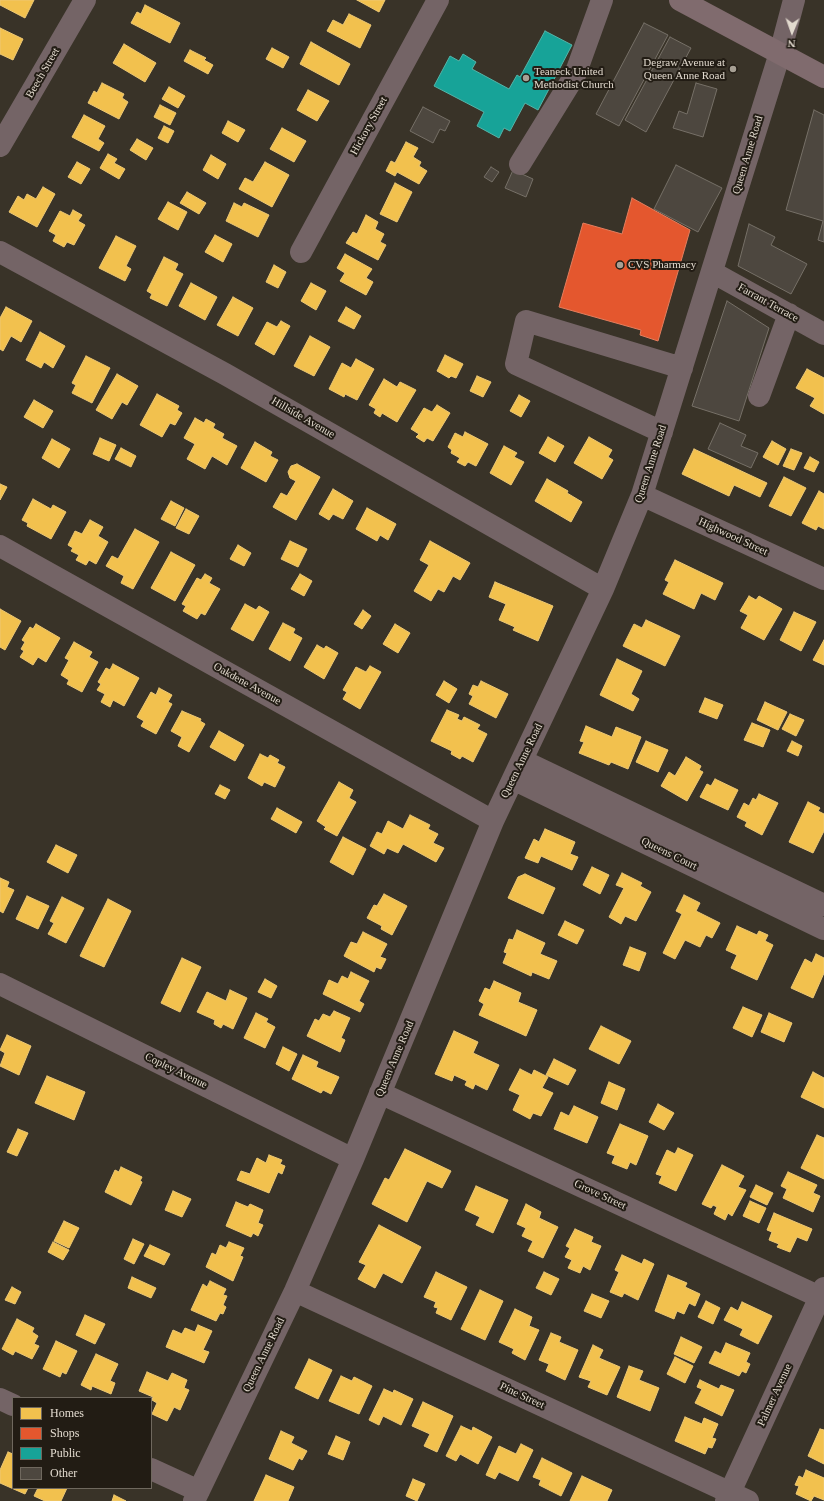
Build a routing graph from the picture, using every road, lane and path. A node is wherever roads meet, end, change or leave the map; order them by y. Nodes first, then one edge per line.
1 (85, 0) edge
2 (438, 0) edge
3 (602, 0) edge
4 (680, 0) edge
5 (794, 0) edge
6 (780, 53) junction
7 (824, 77) edge
8 (0, 146) edge
9 (520, 164) dead end
10 (0, 252) edge
11 (300, 252) dead end
12 (712, 272) junction
13 (789, 314) junction
14 (824, 334) edge
15 (682, 368) junction
16 (759, 396) dead end
17 (662, 432) junction
18 (642, 495) junction
19 (0, 546) edge
20 (824, 579) edge
21 (603, 589) junction
22 (518, 770) junction
23 (493, 821) junction
24 (674, 845) junction
25 (821, 904) edge
26 (817, 925) edge
27 (0, 984) edge
28 (380, 1093) junction
29 (353, 1159) junction
30 (295, 1290) junction
31 (823, 1295) edge
32 (0, 1399) edge
33 (12, 1405) edge
34 (152, 1470) edge
35 (196, 1496) edge
36 (735, 1498) edge

1 - 8 street, Beech Street
2 - 11 street, Hickory Street
3 - 9 street
4 - 6 main road
5 - 6 street, Queen Anne Road
6 - 7 main road
6 - 12 street, Queen Anne Road
10 - 21 street, Hillside Avenue
12 - 13 street, Farrant Terrace
12 - 15 street, Queen Anne Road
13 - 14 street, Farrant Terrace
13 - 16 street
15 - 17 street, Queen Anne Road
15 - 17 street
17 - 18 street, Queen Anne Road
18 - 20 street, Highwood Street
18 - 21 street, Queen Anne Road
19 - 23 street, Oakdene Avenue
21 - 22 street, Queen Anne Road
22 - 23 street, Queen Anne Road
22 - 24 street, Queens Court
23 - 28 street, Queen Anne Road
24 - 25 street, Queens Court
24 - 26 street, Queens Court
25 - 26 street
27 - 29 street, Copley Avenue
28 - 29 street, Queen Anne Road
28 - 31 street, Grove Street
29 - 30 street, Queen Anne Road
30 - 35 street, Queen Anne Road
30 - 36 street, Pine Street
31 - 36 street, Palmer Avenue
32 - 33 street
34 - 35 street

